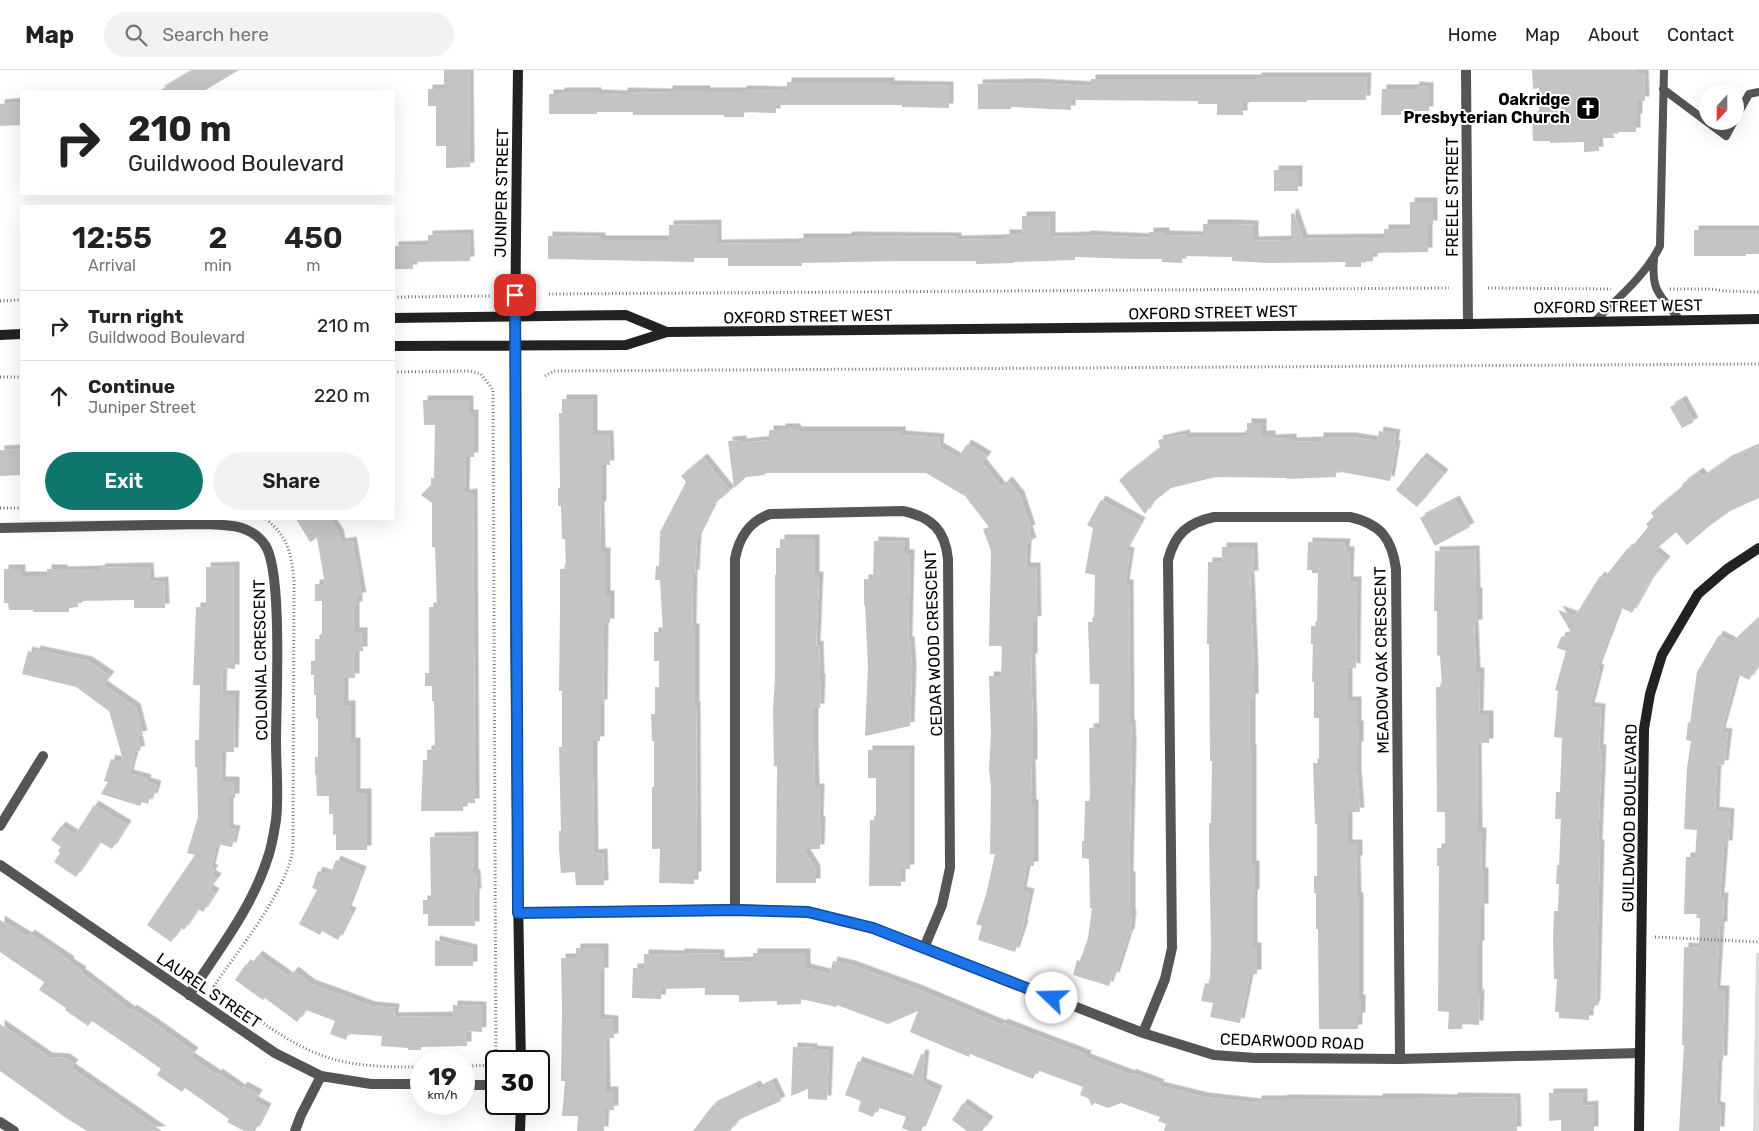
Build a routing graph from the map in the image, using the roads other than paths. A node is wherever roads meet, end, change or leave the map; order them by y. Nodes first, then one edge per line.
1 (518, 70) edge
2 (1466, 70) edge
3 (1664, 70) edge
4 (1663, 89) junction
5 (1759, 92) edge
6 (1744, 101) edge
7 (1699, 116) edge
8 (1718, 130) edge
9 (1729, 130) edge
10 (1654, 259) junction
11 (514, 316) junction
12 (395, 318) edge
13 (1759, 319) edge
14 (1680, 320) junction
15 (1595, 321) junction
16 (1468, 324) junction
17 (667, 332) junction
18 (20, 334) edge
19 (0, 335) edge
20 (395, 346) edge
21 (514, 346) junction
22 (0, 528) edge
23 (1759, 548) edge
24 (43, 756) dead end
25 (0, 826) edge
26 (0, 865) edge
27 (735, 910) junction
28 (518, 913) junction
29 (924, 948) junction
30 (190, 995) junction
31 (1143, 1033) junction
32 (521, 1050) edge
33 (1640, 1053) junction
34 (1400, 1058) junction
35 (321, 1076) junction
36 (410, 1084) edge
37 (521, 1115) edge
38 (0, 1122) edge
39 (14, 1131) edge
40 (295, 1131) edge
41 (520, 1131) edge
42 (1639, 1131) edge

1 - 11 main road, JUNIPER STREET
2 - 16 street, FREELE STREET
3 - 4 lane
4 - 7 lane
4 - 10 lane
5 - 6 lane
8 - 9 lane
10 - 14 lane
10 - 15 lane
11 - 12 main road, OXFORD STREET WEST
11 - 17 main road, OXFORD STREET WEST
11 - 21 main road, JUNIPER STREET
13 - 14 main road, OXFORD STREET WEST
14 - 15 main road, OXFORD STREET WEST
15 - 16 main road, OXFORD STREET WEST
16 - 17 main road, OXFORD STREET WEST
17 - 21 main road, OXFORD STREET WEST
18 - 19 main road
20 - 21 main road, OXFORD STREET WEST
21 - 28 main road
22 - 30 street, COLONIAL CRESCENT
23 - 33 main road, GUILDWOOD BOULEVARD
24 - 25 street
26 - 30 street, LAUREL STREET
27 - 28 street, CEDARWOOD ROAD
27 - 29 street, CEDARWOOD ROAD
27 - 29 street, CEDAR WOOD CRESCENT
28 - 32 main road
29 - 31 street, CEDARWOOD ROAD
30 - 35 street, LAUREL STREET
31 - 34 street, CEDARWOOD ROAD
31 - 34 street, MEADOW OAK CRESCENT
33 - 34 street, CEDARWOOD ROAD
33 - 42 main road, GUILDWOOD BOULEVARD
35 - 36 street, LAUREL STREET
35 - 40 street
37 - 41 main road
38 - 39 street

